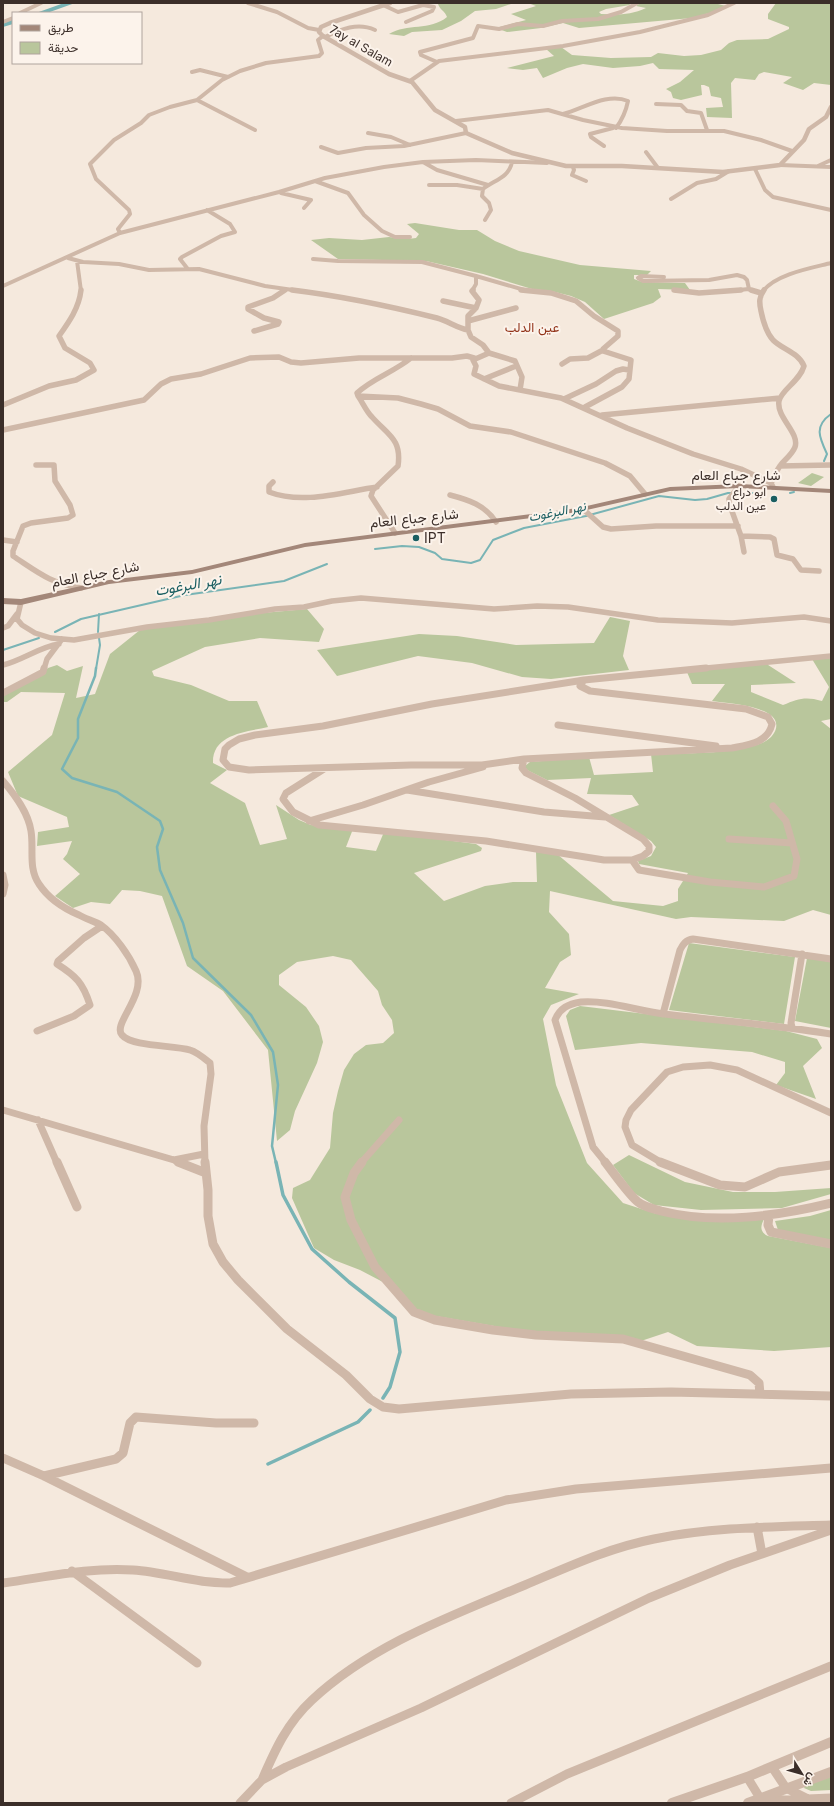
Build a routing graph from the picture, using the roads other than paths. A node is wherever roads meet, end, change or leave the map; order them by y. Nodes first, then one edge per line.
1 (41, 3) edge
2 (248, 3) edge
3 (390, 3) edge
4 (638, 3) edge
5 (734, 3) edge
6 (383, 5) junction
7 (22, 12) edge
8 (406, 22) dead end
9 (319, 30) junction
10 (375, 30) dead end
11 (324, 36) junction
12 (437, 62) junction
13 (192, 72) dead end
14 (228, 77) junction
15 (410, 81) junction
16 (197, 100) junction
17 (656, 104) dead end
18 (831, 107) edge
19 (569, 114) junction
20 (456, 121) junction
21 (616, 127) junction
22 (255, 130) dead end
23 (707, 130) junction
24 (368, 133) dead end
25 (466, 133) junction
26 (410, 145) junction
27 (604, 146) dead end
28 (321, 147) dead end
29 (792, 151) junction
30 (646, 152) dead end
31 (831, 160) edge
32 (423, 162) junction
33 (512, 162) junction
34 (547, 162) junction
35 (780, 165) junction
36 (816, 166) junction
37 (573, 167) junction
38 (831, 167) edge
39 (658, 168) junction
40 (755, 169) junction
41 (729, 172) junction
42 (314, 181) junction
43 (586, 181) dead end
44 (429, 185) dead end
45 (488, 185) junction
46 (483, 189) junction
47 (279, 192) junction
48 (671, 199) dead end
49 (304, 208) dead end
50 (207, 210) junction
51 (831, 210) edge
52 (485, 220) dead end
53 (120, 233) junction
54 (410, 238) dead end
55 (68, 258) junction
56 (312, 259) dead end
57 (77, 261) junction
58 (831, 262) edge
59 (187, 268) junction
60 (476, 276) junction
61 (664, 277) dead end
62 (3, 286) edge
63 (749, 289) junction
64 (285, 290) junction
65 (674, 290) dead end
66 (761, 293) junction
67 (443, 301) dead end
68 (476, 308) junction
69 (516, 308) dead end
70 (468, 321) junction
71 (468, 330) junction
72 (254, 331) dead end
73 (603, 350) junction
74 (489, 352) junction
75 (411, 358) junction
76 (474, 358) junction
77 (562, 364) dead end
78 (516, 366) junction
79 (629, 370) junction
80 (484, 379) junction
81 (520, 390) junction
82 (358, 396) junction
83 (780, 398) junction
84 (564, 399) junction
85 (3, 405) edge
86 (585, 408) junction
87 (602, 415) junction
88 (3, 430) edge
89 (36, 465) dead end
90 (831, 465) edge
91 (780, 466) junction
92 (273, 482) dead end
93 (772, 485) junction
94 (377, 487) junction
95 (738, 488) junction
96 (831, 491) edge
97 (645, 494) junction
98 (450, 495) dead end
99 (586, 511) junction
100 (496, 522) junction
101 (738, 526) junction
102 (395, 533) junction
103 (741, 536) junction
104 (3, 540) edge
105 (17, 542) junction
106 (744, 552) dead end
107 (819, 571) dead end
108 (81, 588) junction
109 (3, 601) edge
110 (21, 602) junction
111 (17, 614) junction
112 (831, 621) edge
113 (3, 628) edge
114 (60, 642) junction
115 (831, 656) edge
116 (3, 665) edge
117 (584, 680) junction
118 (3, 693) edge
119 (558, 725) dead end
120 (732, 748) junction
121 (524, 759) junction
122 (485, 765) junction
123 (324, 769) junction
124 (3, 780) edge
125 (407, 790) junction
126 (773, 806) dead end
127 (595, 810) junction
128 (586, 816) junction
129 (606, 817) junction
130 (309, 821) junction
131 (729, 839) dead end
132 (792, 843) junction
133 (632, 860) junction
134 (3, 874) edge
135 (3, 894) edge
136 (102, 926) junction
137 (802, 954) junction
138 (831, 959) edge
139 (663, 1014) junction
140 (792, 1027) junction
141 (37, 1031) dead end
142 (831, 1034) edge
143 (3, 1110) edge
144 (831, 1113) edge
145 (38, 1120) junction
146 (398, 1120) dead end
147 (204, 1154) junction
148 (174, 1160) junction
149 (831, 1165) edge
150 (206, 1173) junction
151 (831, 1203) edge
152 (77, 1207) dead end
153 (769, 1215) junction
154 (831, 1244) edge
155 (760, 1394) junction
156 (831, 1396) edge
157 (254, 1423) dead end
158 (3, 1458) edge
159 (831, 1468) edge
160 (44, 1476) junction
161 (831, 1525) edge
162 (757, 1527) junction
163 (831, 1530) edge
164 (762, 1554) junction
165 (72, 1571) junction
166 (247, 1577) junction
167 (3, 1583) edge
168 (197, 1663) dead end
169 (831, 1666) edge
170 (831, 1742) edge
171 (772, 1767) junction
172 (831, 1772) edge
173 (747, 1777) junction
174 (262, 1780) junction
175 (786, 1788) junction
176 (760, 1798) junction
177 (831, 1798) edge
178 (809, 1799) junction
179 (510, 1802) edge
180 (240, 1803) edge
181 (672, 1803) edge
182 (748, 1803) edge

1 - 7 street
2 - 9 street
3 - 6 street, 7ay al Salam
4 - 12 street
5 - 12 street
6 - 8 street
6 - 9 street, 7ay al Salam
9 - 11 street, 7ay al Salam
10 - 11 street
11 - 14 street
11 - 15 street, 7ay al Salam
12 - 15 street
13 - 14 street
14 - 16 street
15 - 20 street, 7ay al Salam
16 - 22 street
16 - 53 street
17 - 23 street
18 - 29 street
19 - 20 street
19 - 21 street
19 - 21 street
20 - 25 street
21 - 23 street
21 - 27 street
23 - 29 street
24 - 26 street
25 - 26 street
25 - 34 street
26 - 28 street
29 - 35 street
30 - 39 street
31 - 36 street
32 - 33 street
32 - 42 street
32 - 45 street
33 - 34 street
33 - 45 street
34 - 37 street
35 - 36 street
35 - 40 street
36 - 38 street
37 - 39 street
37 - 43 street
39 - 41 street
40 - 41 street
40 - 51 street
41 - 48 street
42 - 47 street
42 - 54 street
44 - 46 street
45 - 46 street
46 - 52 street
47 - 49 street
47 - 50 street
50 - 53 street
50 - 59 street
53 - 55 street
55 - 57 street
55 - 62 street
56 - 60 street
57 - 59 street
57 - 85 street
58 - 66 street
59 - 64 street
60 - 68 street
60 - 73 street
61 - 63 street
63 - 65 street
63 - 66 street
64 - 71 street
64 - 72 street
66 - 83 street
67 - 68 street
68 - 70 street
69 - 70 street
70 - 71 street
71 - 74 street
73 - 77 street
73 - 79 street
74 - 76 street
74 - 78 street
75 - 76 street
75 - 82 street
75 - 88 street
76 - 80 street
78 - 80 street
78 - 81 street
79 - 84 street
79 - 86 street
80 - 81 street
81 - 84 street
82 - 94 street
82 - 97 street
83 - 87 street
83 - 91 street
84 - 86 street
86 - 87 street
87 - 93 street
89 - 105 street
90 - 91 street
91 - 93 street
92 - 94 street
93 - 95 main road, شارع جباع العام
93 - 96 main road, شارع جباع العام
94 - 102 street
95 - 97 main road, شارع جباع العام
95 - 101 street
97 - 99 main road, شارع جباع العام
98 - 100 street
99 - 100 main road, شارع جباع العام
99 - 101 street
100 - 102 main road, شارع جباع العام
101 - 103 street
102 - 108 main road, شارع جباع العام
103 - 106 street
103 - 107 street
104 - 105 street
105 - 108 street
108 - 110 main road, شارع جباع العام
109 - 110 main road, شارع جباع العام
110 - 111 street
111 - 113 street
111 - 114 street
112 - 114 street
114 - 116 street
114 - 118 street
115 - 117 street
117 - 120 street
117 - 123 street
119 - 120 street
120 - 121 street
121 - 122 street
121 - 127 street
122 - 123 street
122 - 125 street
123 - 130 street
124 - 136 street
125 - 128 street
125 - 130 street
126 - 132 street
127 - 128 street
127 - 129 street
128 - 129 street
129 - 133 street
130 - 133 street
131 - 132 street
132 - 133 street
134 - 135 street
136 - 141 street
136 - 147 street
137 - 138 street
137 - 139 street
137 - 140 street
139 - 140 street
139 - 153 street
140 - 142 street
143 - 145 street
144 - 149 street
145 - 148 street
145 - 152 street
146 - 155 street
147 - 148 street
147 - 150 street
148 - 150 street
150 - 155 street
151 - 153 street
153 - 154 street
155 - 156 street
157 - 160 street
158 - 160 street
159 - 166 street
160 - 166 street
161 - 162 street
162 - 164 street
162 - 174 street
163 - 164 street
164 - 174 street
165 - 166 street
165 - 167 street
165 - 168 street
169 - 179 street
170 - 171 street
171 - 173 street
171 - 175 street
172 - 175 street
173 - 176 street
173 - 181 street
174 - 180 street
175 - 176 street
175 - 178 street
176 - 178 street
176 - 182 street
177 - 178 street

